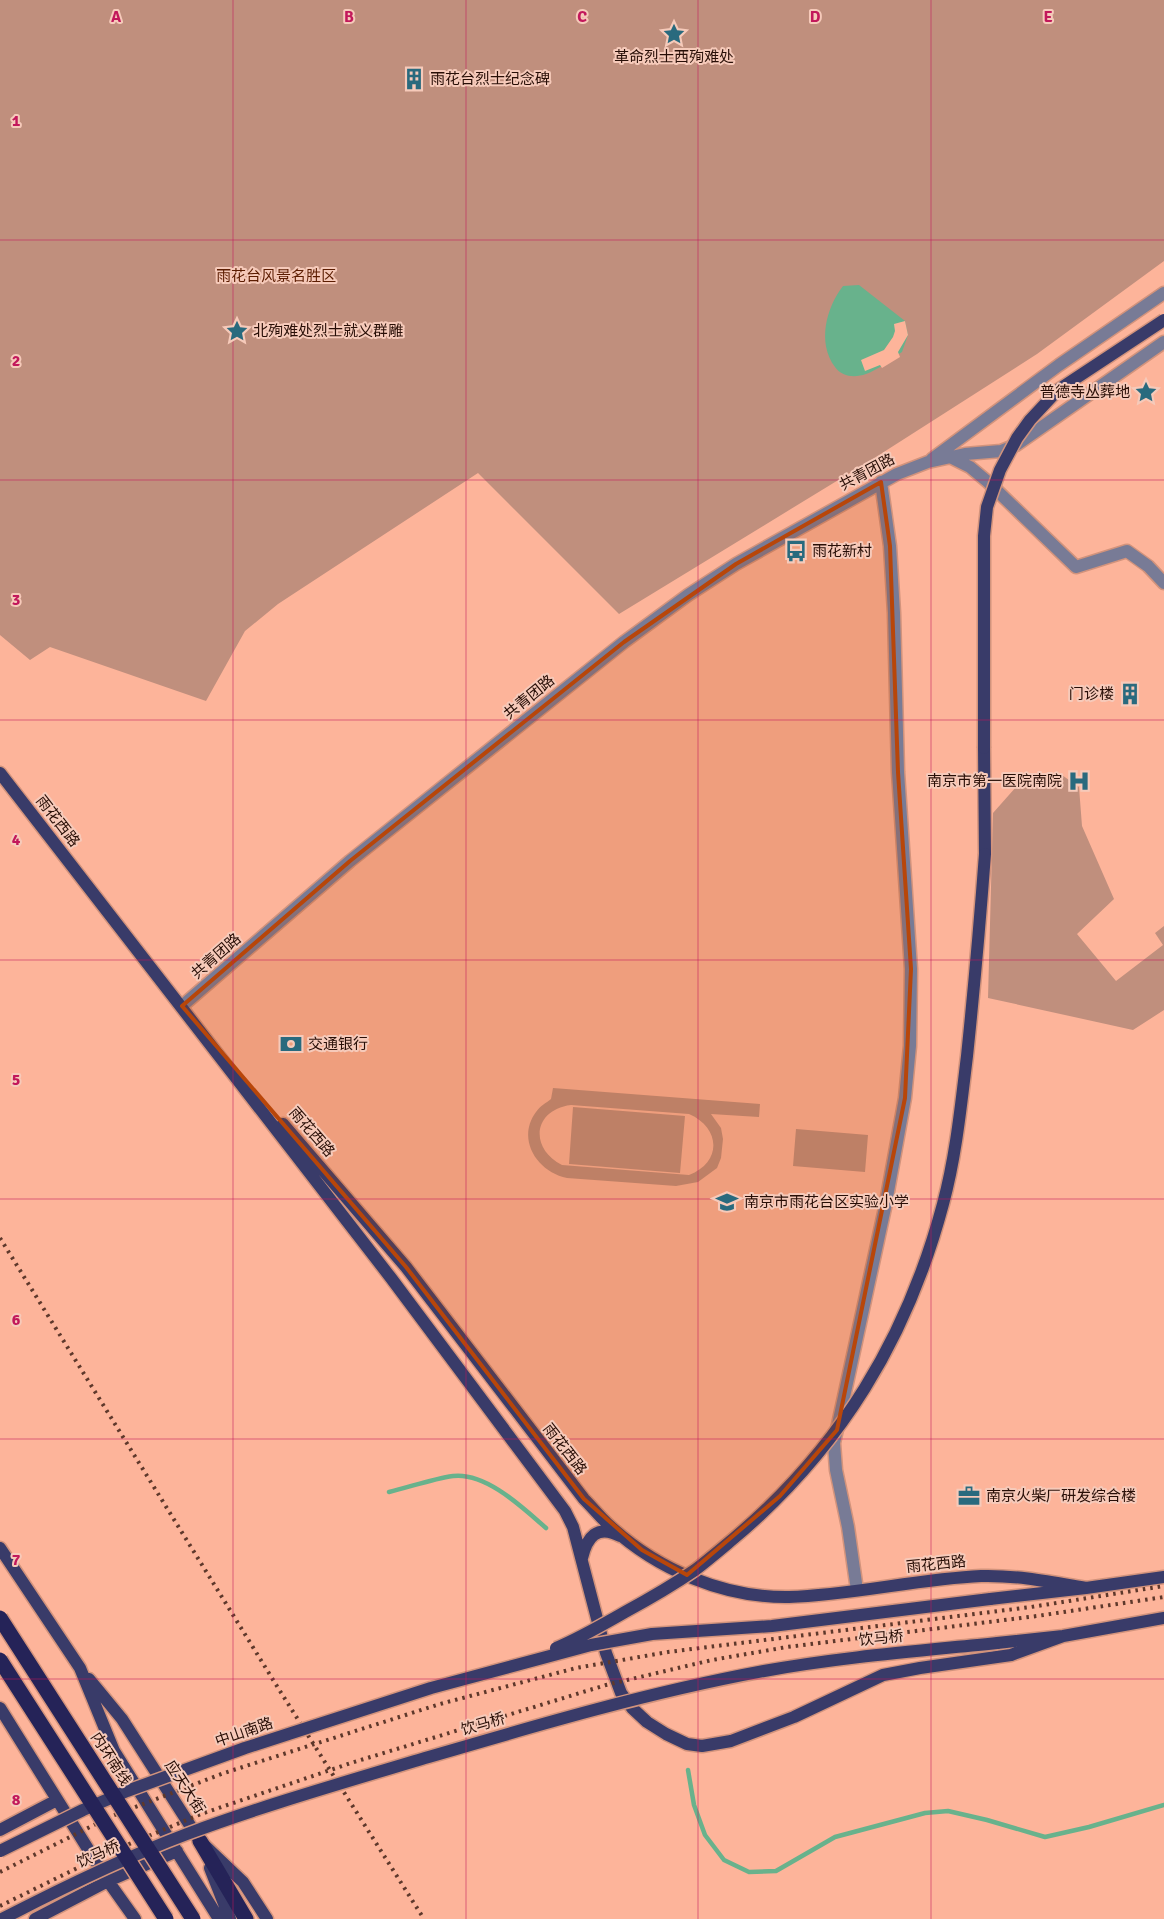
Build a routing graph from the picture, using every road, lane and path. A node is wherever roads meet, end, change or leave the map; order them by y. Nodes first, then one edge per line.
1 (1164, 293) edge
2 (1164, 320) edge
3 (1164, 342) edge
4 (950, 457) junction
5 (928, 462) junction
6 (881, 482) junction
7 (1164, 583) edge
8 (0, 773) edge
9 (182, 1006) junction
10 (631, 1542) junction
11 (0, 1548) edge
12 (582, 1559) junction
13 (1164, 1577) edge
14 (1086, 1588) junction
15 (857, 1590) junction
16 (0, 1618) edge
17 (1164, 1618) edge
18 (1063, 1636) junction
19 (996, 1643) joint
20 (0, 1660) edge
21 (80, 1668) junction
22 (508, 1668) junction
23 (0, 1708) edge
24 (57, 1800) junction
25 (0, 1830) edge
26 (200, 1841) junction
27 (0, 1850) edge
28 (177, 1851) junction
29 (108, 1881) junction
30 (2, 1919) edge
31 (35, 1919) edge
32 (135, 1919) edge
33 (166, 1919) edge
34 (193, 1919) edge
35 (219, 1919) edge
36 (230, 1919) edge
37 (246, 1919) edge
38 (266, 1919) edge

1 - 5 street, 共青团路
2 - 22 main road, bridge
3 - 4 street, 共青团路
4 - 5 street, 共青团路
4 - 7 street
5 - 6 street, 共青团路
6 - 9 street, 共青团路
6 - 15 street
8 - 9 main road, 雨花西路
9 - 10 main road, 雨花西路
9 - 12 main road, 雨花西路
10 - 12 main road
10 - 15 main road, 雨花西路
11 - 21 main road, 应天大街
12 - 18 main road, 雨花西路
13 - 14 main road, 雨花西路
14 - 15 main road, 雨花西路
14 - 22 main road, 雨花西路, bridge
16 - 34 highway, 内环南线, bridge
17 - 18 main road, 雨花西路
18 - 19 main road, 雨花西路
19 - 30 main road, 饮马桥, bridge
20 - 33 highway, bridge
21 - 26 main road, 应天大街
21 - 28 main road, 应天大街
22 - 27 main road, 中山南路, bridge
23 - 24 main road
24 - 25 main road
24 - 29 main road
26 - 36 main road
26 - 37 highway
26 - 38 main road, 应天大街
28 - 29 main road
28 - 35 main road, 应天大街
29 - 31 main road
29 - 32 main road

